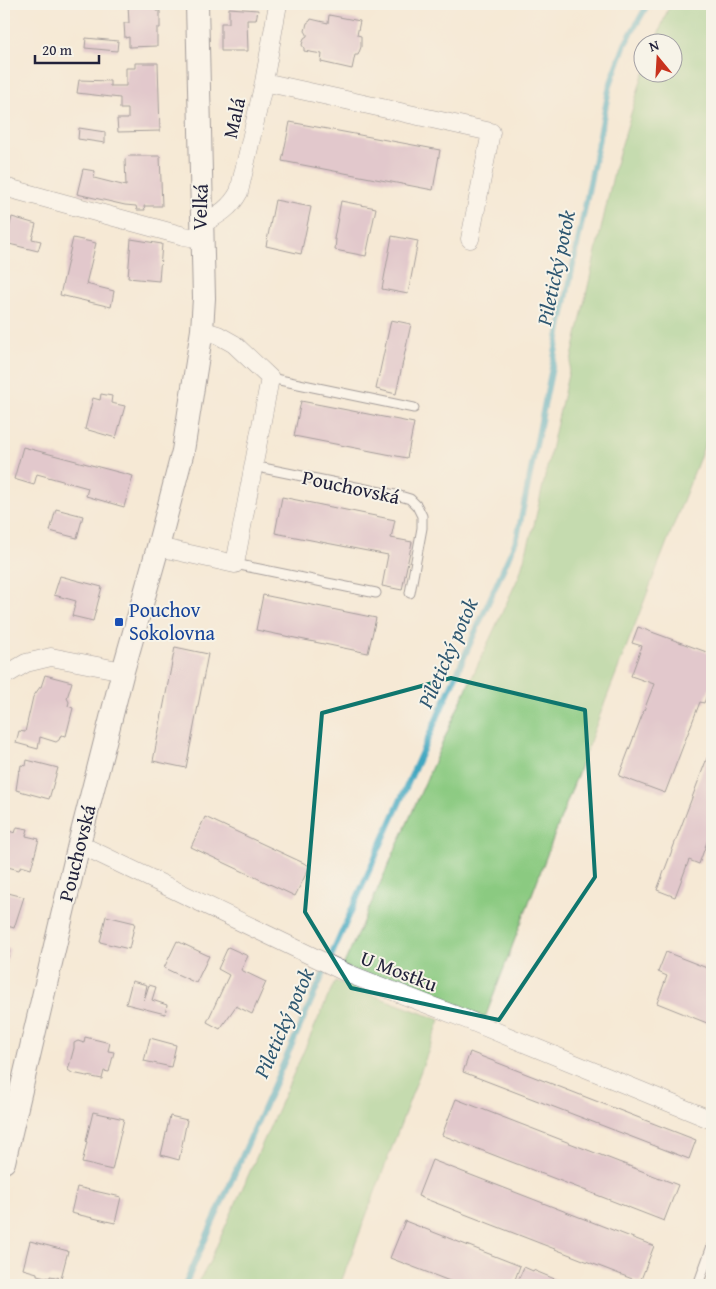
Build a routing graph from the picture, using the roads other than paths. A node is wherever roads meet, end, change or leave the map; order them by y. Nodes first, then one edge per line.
1 (197, 4) edge
2 (278, 4) edge
3 (264, 82) junction
4 (4, 186) edge
5 (202, 231) junction
6 (470, 239) dead end
7 (202, 330) junction
8 (270, 378) junction
9 (414, 408) dead end
10 (254, 466) junction
11 (158, 547) junction
12 (236, 564) junction
13 (376, 593) dead end
14 (410, 593) dead end
15 (123, 671) junction
16 (4, 676) edge
17 (79, 844) junction
18 (712, 1120) edge
19 (4, 1162) edge
20 (712, 1246) edge
21 (698, 1285) edge

1 - 5 street, Velká
2 - 3 street, Malá
3 - 5 street, Malá
3 - 6 street
4 - 5 street, Velká
5 - 7 street, Pouchovská
7 - 8 street
7 - 11 street, Pouchovská
8 - 9 lane
8 - 10 street
10 - 12 street
10 - 14 lane, Pouchovská
11 - 12 street
11 - 15 street, Pouchovská
12 - 13 lane
15 - 16 street
15 - 17 street, Pouchovská
17 - 18 street, U Mostku
17 - 19 street, Pouchovská
20 - 21 lane

